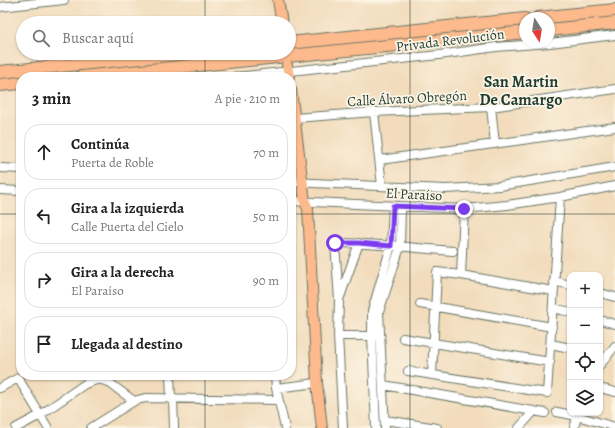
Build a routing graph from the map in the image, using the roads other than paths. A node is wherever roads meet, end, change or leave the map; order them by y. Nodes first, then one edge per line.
1 (64, 0) edge
2 (278, 0) edge
3 (0, 6) edge
4 (615, 10) edge
5 (281, 16) edge
6 (555, 16) edge
7 (519, 20) edge
8 (615, 23) edge
9 (555, 29) edge
10 (519, 33) edge
11 (615, 35) edge
12 (296, 42) edge
13 (296, 55) edge
14 (120, 60) edge
15 (249, 60) edge
16 (288, 71) edge
17 (0, 72) edge
18 (130, 72) edge
19 (16, 83) edge
20 (0, 85) edge
21 (615, 89) edge
22 (491, 107) junction
23 (374, 112) junction
24 (296, 118) edge
25 (615, 127) edge
26 (296, 144) edge
27 (495, 144) junction
28 (380, 160) junction
29 (615, 167) edge
30 (0, 168) edge
31 (16, 169) edge
32 (296, 183) edge
33 (303, 184) junction
34 (382, 186) junction
35 (615, 186) edge
36 (0, 190) edge
37 (16, 191) edge
38 (560, 197) junction
39 (305, 200) junction
40 (296, 201) edge
41 (397, 206) junction
42 (464, 209) junction
43 (359, 243) junction
44 (391, 246) junction
45 (400, 248) junction
46 (453, 251) dead end
47 (461, 275) junction
48 (554, 281) junction
49 (567, 284) edge
50 (554, 291) junction
51 (603, 294) edge
52 (615, 297) edge
53 (339, 300) junction
54 (420, 304) dead end
55 (435, 306) junction
56 (553, 308) junction
57 (567, 311) edge
58 (603, 321) edge
59 (615, 324) edge
60 (552, 327) junction
61 (338, 336) junction
62 (376, 336) junction
63 (403, 338) dead end
64 (433, 342) junction
65 (551, 344) junction
66 (615, 346) edge
67 (567, 347) edge
68 (611, 357) edge
69 (550, 362) junction
70 (408, 371) dead end
71 (432, 375) junction
72 (16, 379) edge
73 (19, 380) edge
74 (96, 380) edge
75 (102, 380) edge
76 (170, 380) edge
77 (275, 380) edge
78 (317, 383) junction
79 (383, 385) junction
80 (0, 388) edge
81 (276, 388) junction
82 (603, 389) edge
83 (615, 392) edge
84 (172, 398) junction
85 (278, 400) junction
86 (134, 401) junction
87 (534, 411) junction
88 (545, 412) dead end
89 (557, 412) dead end
90 (567, 413) edge
91 (40, 415) junction
92 (577, 416) edge
93 (584, 416) edge
94 (385, 424) edge
95 (19, 427) edge
96 (615, 427) edge
97 (48, 428) edge
98 (91, 428) edge
99 (174, 428) edge
100 (284, 428) edge
101 (322, 428) edge
102 (343, 428) edge
103 (376, 428) edge
104 (437, 428) edge
105 (518, 428) edge
106 (574, 428) edge

1 - 3 street
2 - 5 main road
4 - 6 highway
7 - 12 highway
8 - 9 highway
10 - 13 highway
11 - 16 street, Privada Revolución
14 - 17 highway
15 - 18 highway
19 - 20 highway
21 - 22 street, Calle Álvaro Obregón
22 - 23 street, Calle Álvaro Obregón
22 - 27 street
23 - 24 street, Calle Álvaro Obregón
23 - 28 street
25 - 27 street
26 - 33 main road
27 - 28 street
28 - 34 street
29 - 34 street
30 - 31 street
32 - 33 street
33 - 34 street
33 - 39 main road
35 - 38 street, El Paraíso
36 - 37 street
38 - 42 street, El Paraíso
38 - 48 street
39 - 40 street, El Paraíso
39 - 41 street, El Paraíso
39 - 78 main road
41 - 42 street, El Paraíso
41 - 44 street
41 - 45 street
42 - 47 street
43 - 44 street
43 - 53 street
43 - 53 street
44 - 45 street
44 - 62 street
45 - 46 street
45 - 62 street
47 - 50 street
47 - 55 street
48 - 49 street
48 - 50 street
50 - 56 street
51 - 52 street
53 - 61 street
54 - 55 street
55 - 60 street
55 - 64 street
56 - 57 street
56 - 60 street
58 - 59 street
60 - 65 street
61 - 62 street
61 - 102 street
62 - 79 street
62 - 103 street
63 - 64 street
64 - 69 street
64 - 71 street
65 - 67 street
65 - 69 street
66 - 68 street
69 - 71 street
70 - 71 street
72 - 80 street
73 - 91 street
74 - 91 street
75 - 86 street
76 - 84 street
77 - 81 street
78 - 81 street
78 - 101 main road
79 - 87 street
79 - 94 street
81 - 85 street
82 - 83 street
84 - 85 street
84 - 86 street
84 - 99 street
85 - 100 street
86 - 98 street
87 - 88 street
87 - 105 street
89 - 90 street
91 - 95 street
91 - 97 street
92 - 106 street
93 - 96 street
94 - 104 street

